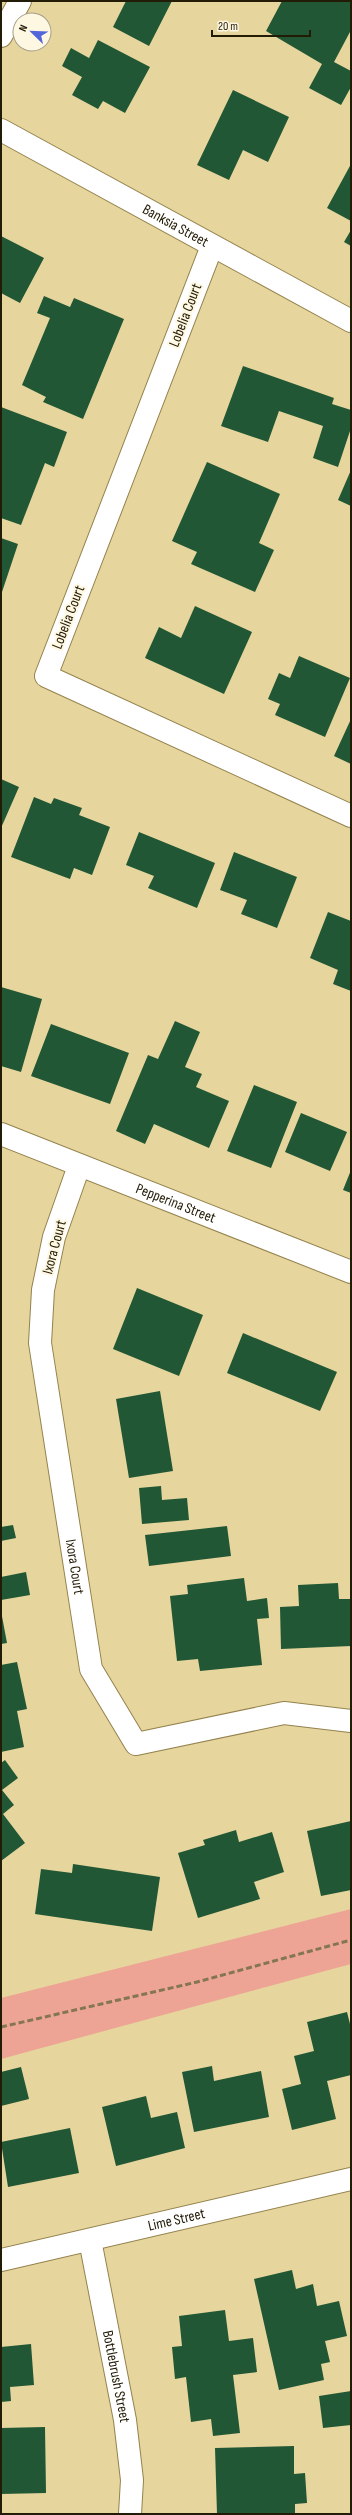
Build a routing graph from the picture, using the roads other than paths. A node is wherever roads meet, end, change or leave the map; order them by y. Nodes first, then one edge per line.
1 (20, 1) edge
2 (1, 36) edge
3 (1, 130) edge
4 (212, 246) junction
5 (351, 321) edge
6 (351, 816) edge
7 (1, 1134) edge
8 (79, 1166) junction
9 (351, 1272) edge
10 (351, 1722) edge
11 (351, 2179) edge
12 (90, 2240) junction
13 (1, 2260) edge
14 (130, 2514) edge

1 - 2 street
3 - 4 street, Banksia Street
4 - 5 street, Banksia Street
4 - 6 street, Lobelia Court
7 - 8 street, Pepperina Street
8 - 9 street, Pepperina Street
8 - 10 street, Ixora Court
11 - 12 street, Lime Street
12 - 13 street, Lime Street
12 - 14 street, Bottlebrush Street

